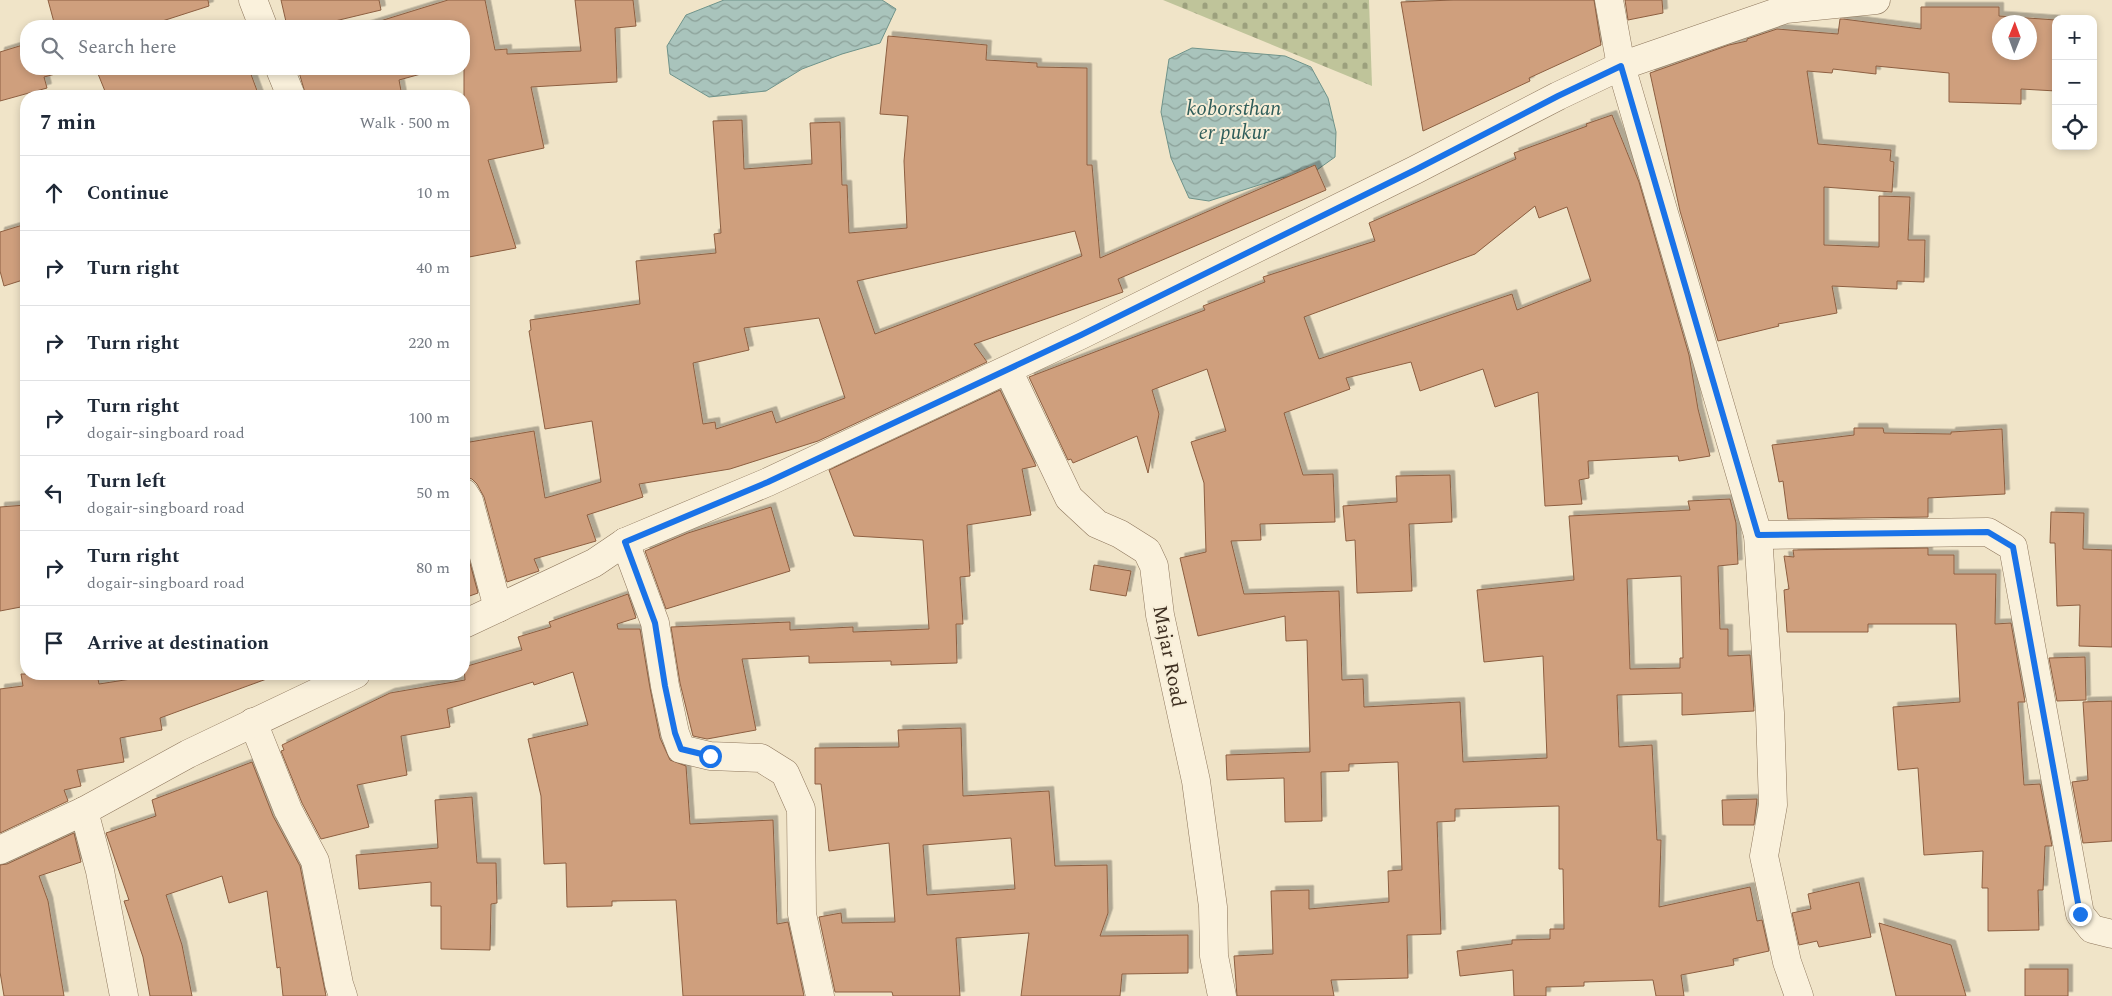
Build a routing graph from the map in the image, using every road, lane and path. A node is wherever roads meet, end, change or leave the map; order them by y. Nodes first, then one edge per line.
1 (253, 0) edge
2 (1609, 0) edge
3 (1876, 0) edge
4 (261, 20) edge
5 (1621, 66) junction
6 (282, 75) edge
7 (289, 90) edge
8 (1008, 370) junction
9 (470, 505) edge
10 (1758, 535) junction
11 (625, 542) junction
12 (498, 608) junction
13 (470, 621) edge
14 (343, 680) edge
15 (253, 722) junction
16 (84, 810) junction
17 (0, 850) edge
18 (2112, 934) edge
19 (124, 996) edge
20 (343, 996) edge
21 (820, 996) edge
22 (1222, 996) edge
23 (1799, 996) edge

1 - 4 street
2 - 5 street
3 - 5 street
5 - 8 street
5 - 10 street
6 - 7 street
8 - 11 street
8 - 22 street, Majar Road
9 - 12 street
10 - 18 street
10 - 23 street
11 - 12 street
11 - 21 street
12 - 13 street
14 - 15 street
15 - 16 street
15 - 20 street
16 - 17 street
16 - 19 street

